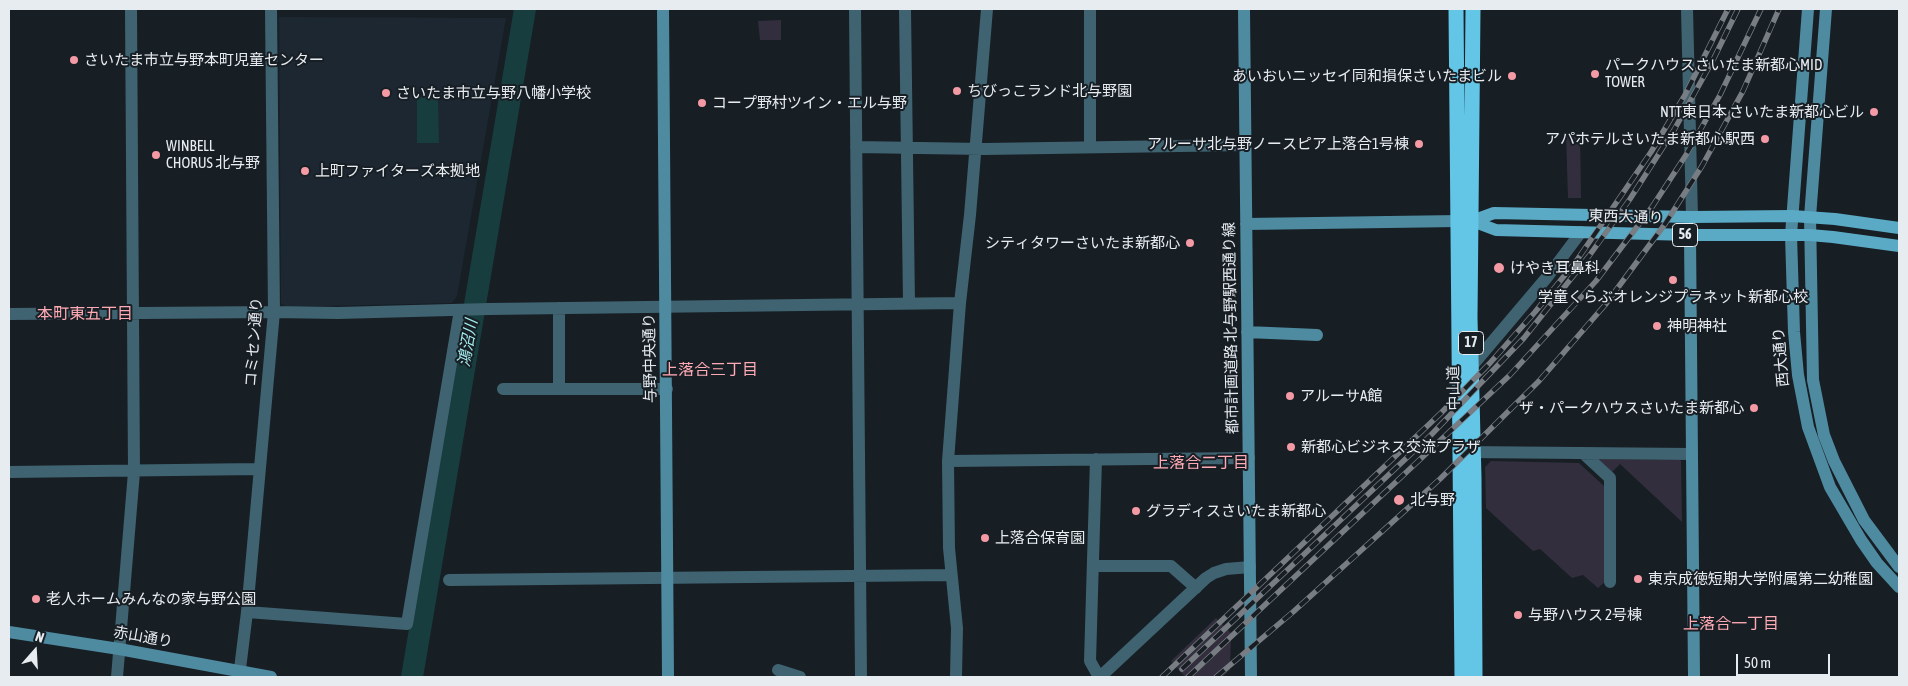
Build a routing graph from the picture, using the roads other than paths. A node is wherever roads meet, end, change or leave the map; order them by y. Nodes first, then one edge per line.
1 (131, 9) edge
2 (271, 9) edge
3 (664, 9) edge
4 (854, 9) edge
5 (905, 9) edge
6 (987, 9) edge
7 (1090, 9) edge
8 (1244, 9) edge
9 (1456, 9) edge
10 (1473, 9) edge
11 (1687, 9) edge
12 (1808, 9) edge
13 (1826, 9) edge
14 (1245, 145) junction
15 (856, 147) junction
16 (1090, 147) junction
17 (908, 148) junction
18 (974, 149) junction
19 (1792, 216) junction
20 (1692, 217) junction
21 (1810, 217) junction
22 (1465, 221) junction
23 (1246, 224) junction
24 (1899, 228) edge
25 (1581, 232) junction
26 (1791, 235) junction
27 (1810, 235) junction
28 (1690, 236) junction
29 (1899, 246) edge
30 (909, 303) junction
31 (856, 304) junction
32 (960, 304) junction
33 (665, 307) junction
34 (558, 308) junction
35 (461, 310) junction
36 (274, 312) junction
37 (133, 313) junction
38 (9, 314) edge
39 (1248, 332) junction
40 (1317, 335) dead end
41 (1471, 367) junction
42 (558, 388) junction
43 (503, 389) dead end
44 (667, 389) junction
45 (1466, 452) junction
46 (1584, 453) junction
47 (1692, 454) junction
48 (1249, 458) junction
49 (1096, 459) junction
50 (948, 461) junction
51 (258, 469) junction
52 (9, 472) edge
53 (134, 472) junction
54 (1093, 566) junction
55 (1899, 566) edge
56 (1250, 567) junction
57 (951, 575) junction
58 (861, 576) junction
59 (666, 579) junction
60 (449, 580) dead end
61 (1610, 582) dead end
62 (1899, 587) edge
63 (1196, 588) junction
64 (247, 612) junction
65 (9, 632) edge
66 (119, 649) junction
67 (778, 670) dead end
68 (240, 674) edge
69 (117, 677) edge
70 (271, 677) edge
71 (668, 677) edge
72 (800, 677) edge
73 (861, 677) edge
74 (956, 677) edge
75 (1100, 677) edge
76 (1251, 677) edge
77 (1462, 677) edge
78 (1475, 677) edge
79 (1694, 677) edge

1 - 37 street
2 - 36 street, コミセン通り
3 - 33 street, 与野中央通り
4 - 15 street
5 - 17 street
6 - 18 street
7 - 16 street
8 - 14 street, 都市計画道路 北与野駅西通り線
9 - 22 highway, 中山道 / 17
10 - 22 highway, 中山道 / 17
11 - 20 street
12 - 19 street, 西大通り
13 - 21 street, 西大通り
14 - 16 street
14 - 23 street, 都市計画道路 北与野駅西通り線
15 - 17 street
15 - 31 street
16 - 18 street
17 - 18 street
17 - 30 street
18 - 32 street
19 - 20 main road, 東西大通り / 56
19 - 21 main road, 東西大通り / 56
19 - 26 street, 西大通り
20 - 22 main road, 東西大通り / 56
21 - 24 main road, 東西大通り / 56
21 - 27 street, 西大通り
22 - 23 street
22 - 25 main road, 東西大通り / 56
22 - 41 highway, 中山道 / 17
22 - 45 highway, 中山道 / 17
23 - 39 street, 都市計画道路 北与野駅西通り線
25 - 28 main road, 東西大通り / 56
25 - 41 street
26 - 27 main road, 東西大通り / 56
26 - 28 main road, 東西大通り / 56
26 - 62 street, 西大通り
27 - 29 main road, 東西大通り / 56
27 - 55 street, 西大通り
28 - 47 street
30 - 31 street
30 - 32 street
31 - 33 street
31 - 58 street
32 - 50 street
33 - 34 street
33 - 44 street, 与野中央通り
34 - 35 street
34 - 42 street
35 - 36 street
35 - 64 street
36 - 37 street
36 - 51 street, コミセン通り
37 - 38 street
37 - 53 street
39 - 40 street
39 - 48 street, 都市計画道路 北与野駅西通り線
41 - 45 highway, 中山道 / 17
42 - 43 street
42 - 44 street
44 - 59 street, 与野中央通り
45 - 46 street
45 - 77 highway, 中山道 / 17
45 - 78 highway, 中山道 / 17
46 - 47 street
46 - 61 street
47 - 79 street
48 - 49 street
48 - 56 street, 都市計画道路 北与野駅西通り線
49 - 50 street
49 - 54 street
50 - 57 street
51 - 53 street
51 - 64 street, コミセン通り
52 - 53 street
53 - 66 street
54 - 63 street
54 - 75 street
56 - 63 street
56 - 76 street, 都市計画道路 北与野駅西通り線
57 - 58 street
57 - 74 street
58 - 59 street
58 - 73 street
59 - 60 street
59 - 71 street, 与野中央通り
63 - 75 street
64 - 68 street, コミセン通り
65 - 66 street, 赤山通り
66 - 68 street, 赤山通り
66 - 69 street
67 - 72 street
68 - 70 street, 赤山通り

